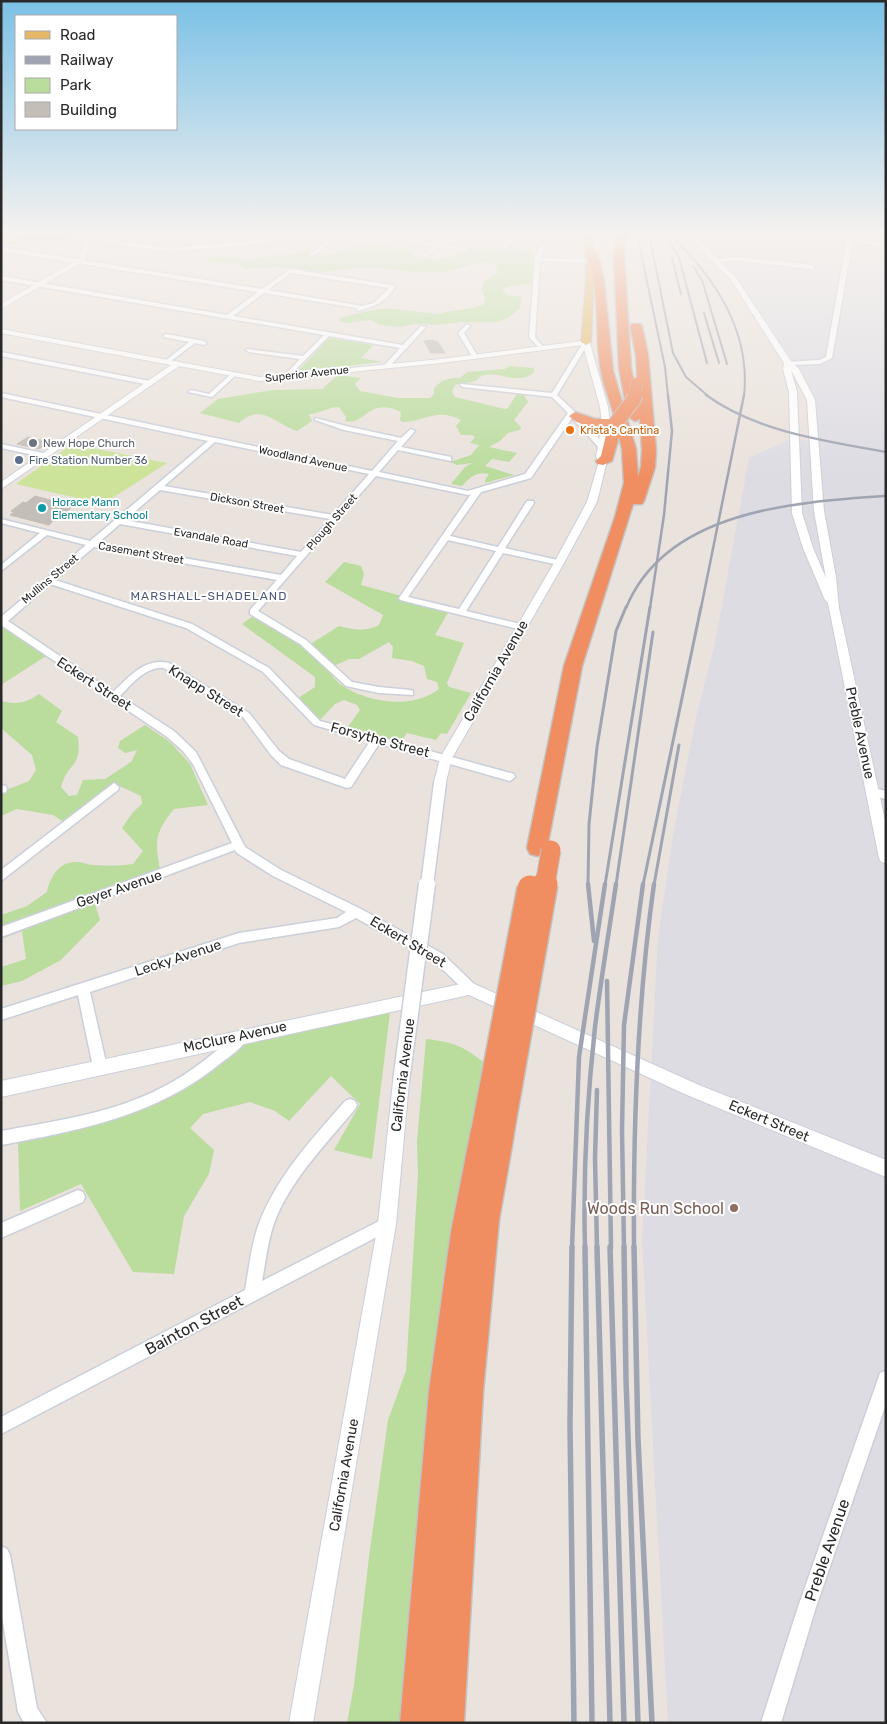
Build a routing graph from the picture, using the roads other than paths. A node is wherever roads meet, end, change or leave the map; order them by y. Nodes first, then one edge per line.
1 (213, 314) edge
2 (231, 314) edge
3 (534, 314) edge
4 (585, 314) edge
5 (602, 314) edge
6 (610, 314) edge
7 (622, 314) edge
8 (757, 314) edge
9 (836, 314) edge
10 (228, 317) junction
11 (467, 326) dead end
12 (423, 327) dead end
13 (1, 331) edge
14 (328, 334) junction
15 (166, 336) dead end
16 (194, 341) junction
17 (204, 343) dead end
18 (583, 346) junction
19 (404, 347) junction
20 (541, 348) junction
21 (249, 350) dead end
22 (1, 354) edge
23 (475, 357) junction
24 (304, 358) junction
25 (167, 362) junction
26 (788, 363) junction
27 (177, 364) junction
28 (387, 366) junction
29 (233, 374) junction
30 (287, 376) junction
31 (150, 383) junction
32 (463, 385) dead end
33 (191, 392) dead end
34 (1, 395) edge
35 (554, 395) junction
36 (617, 400) junction
37 (574, 414) junction
38 (101, 416) junction
39 (317, 419) dead end
40 (612, 424) junction
41 (794, 430) junction
42 (411, 431) dead end
43 (814, 432) junction
44 (213, 440) junction
45 (403, 440) junction
46 (1, 446) edge
47 (397, 448) junction
48 (603, 454) junction
49 (43, 455) junction
50 (448, 458) dead end
51 (796, 463) junction
52 (816, 465) junction
53 (375, 474) junction
54 (1, 486) edge
55 (158, 487) junction
56 (640, 489) junction
57 (476, 492) junction
58 (530, 502) dead end
59 (808, 513) junction
60 (336, 518) junction
61 (119, 521) junction
62 (1, 522) edge
63 (45, 532) junction
64 (445, 537) junction
65 (92, 544) junction
66 (501, 550) junction
67 (304, 555) junction
68 (559, 563) junction
69 (1, 569) edge
70 (282, 578) junction
71 (49, 581) junction
72 (834, 608) junction
73 (461, 612) junction
74 (2, 621) edge
75 (522, 627) junction
76 (410, 693) dead end
77 (114, 696) junction
78 (377, 739) junction
79 (446, 758) junction
80 (510, 777) dead end
81 (114, 787) dead end
82 (872, 792) junction
83 (886, 795) edge
84 (237, 845) junction
85 (544, 849) junction
86 (886, 858) edge
87 (1, 877) edge
88 (357, 912) junction
89 (1, 932) edge
90 (470, 988) junction
91 (84, 989) junction
92 (1, 1015) edge
93 (245, 1035) junction
94 (100, 1067) junction
95 (1, 1089) edge
96 (350, 1105) dead end
97 (492, 1132) junction
98 (1, 1138) edge
99 (886, 1169) edge
100 (78, 1197) dead end
101 (387, 1224) junction
102 (1, 1231) edge
103 (252, 1295) junction
104 (886, 1379) edge
105 (1, 1426) edge
106 (1, 1555) edge
107 (37, 1723) edge
108 (301, 1723) edge
109 (419, 1723) edge
110 (445, 1723) edge
111 (771, 1723) edge

1 - 10 street
2 - 10 street
3 - 20 street
4 - 18 main road
5 - 36 highway
6 - 36 highway
7 - 56 highway
8 - 26 street
9 - 26 street
10 - 14 street
11 - 23 street
12 - 19 street
13 - 25 street, Superior Avenue
14 - 19 street
14 - 24 street
15 - 16 street
16 - 17 street
16 - 25 street
18 - 20 street, Superior Avenue
18 - 35 street
18 - 40 street
19 - 28 street
20 - 23 street, Superior Avenue
21 - 24 street
22 - 31 street
23 - 28 street, Superior Avenue
24 - 30 street
25 - 27 street, Superior Avenue
26 - 41 street, Preble Avenue
26 - 43 street, Preble Avenue
27 - 29 street, Superior Avenue
27 - 31 street
28 - 30 street, Superior Avenue
29 - 30 street, Superior Avenue
29 - 33 street
31 - 38 street
32 - 35 street
34 - 38 street, Woodland Avenue
35 - 37 street
36 - 85 highway
37 - 40 highway
37 - 48 street
37 - 57 street, Woodland Avenue
38 - 44 street, Woodland Avenue
38 - 49 street
39 - 45 street
40 - 48 highway
40 - 56 highway, bridge
41 - 43 street
41 - 51 street, Preble Avenue
42 - 45 street, Plough Street
43 - 52 street, Preble Avenue
44 - 53 street, Woodland Avenue
44 - 55 street, Mullins Street
45 - 47 street, Plough Street
46 - 49 street
47 - 50 street
47 - 53 street, Plough Street
48 - 68 street, California Avenue
49 - 54 street
51 - 52 street
51 - 59 street, Preble Avenue
52 - 59 street, Preble Avenue
53 - 57 street, Woodland Avenue
53 - 60 street, Plough Street
55 - 60 street, Dickson Street
55 - 61 street, Mullins Street
56 - 85 highway
57 - 64 street
58 - 66 street
59 - 72 street, Preble Avenue
59 - 72 street, Preble Avenue
60 - 67 street, Plough Street
61 - 65 street, Mullins Street
61 - 67 street, Evandale Road
62 - 63 street, Casement Street
63 - 65 street, Casement Street
63 - 69 street
64 - 66 street
64 - 73 street
65 - 70 street, Casement Street
65 - 71 street, Mullins Street
66 - 68 street
66 - 73 street
67 - 70 street, Plough Street
68 - 75 street, California Avenue
70 - 76 street, Plough Street
71 - 74 street, Mullins Street
71 - 78 street, Forsythe Street
72 - 82 street, Preble Avenue
73 - 75 street
74 - 77 street, Eckert Street
75 - 79 street, California Avenue
77 - 78 street, Knapp Street
77 - 84 street, Eckert Street
78 - 79 street, Forsythe Street
79 - 80 street, Forsythe Street
79 - 101 street, California Avenue, bridge
81 - 87 street
82 - 83 street
82 - 86 street, Preble Avenue
84 - 88 street, Eckert Street
84 - 89 street, Geyer Avenue
85 - 97 highway, bridge
88 - 90 street, Eckert Street
88 - 91 street, Lecky Avenue
90 - 93 street, McClure Avenue
90 - 99 street, Eckert Street
91 - 92 street, Lecky Avenue
91 - 94 street
93 - 94 street, McClure Avenue
93 - 98 street
94 - 95 street, McClure Avenue
96 - 103 street
97 - 109 highway
97 - 110 highway
100 - 102 street
101 - 103 street, Bainton Street
101 - 108 street, California Avenue
103 - 105 street, Bainton Street
104 - 111 street, Preble Avenue
106 - 107 street

